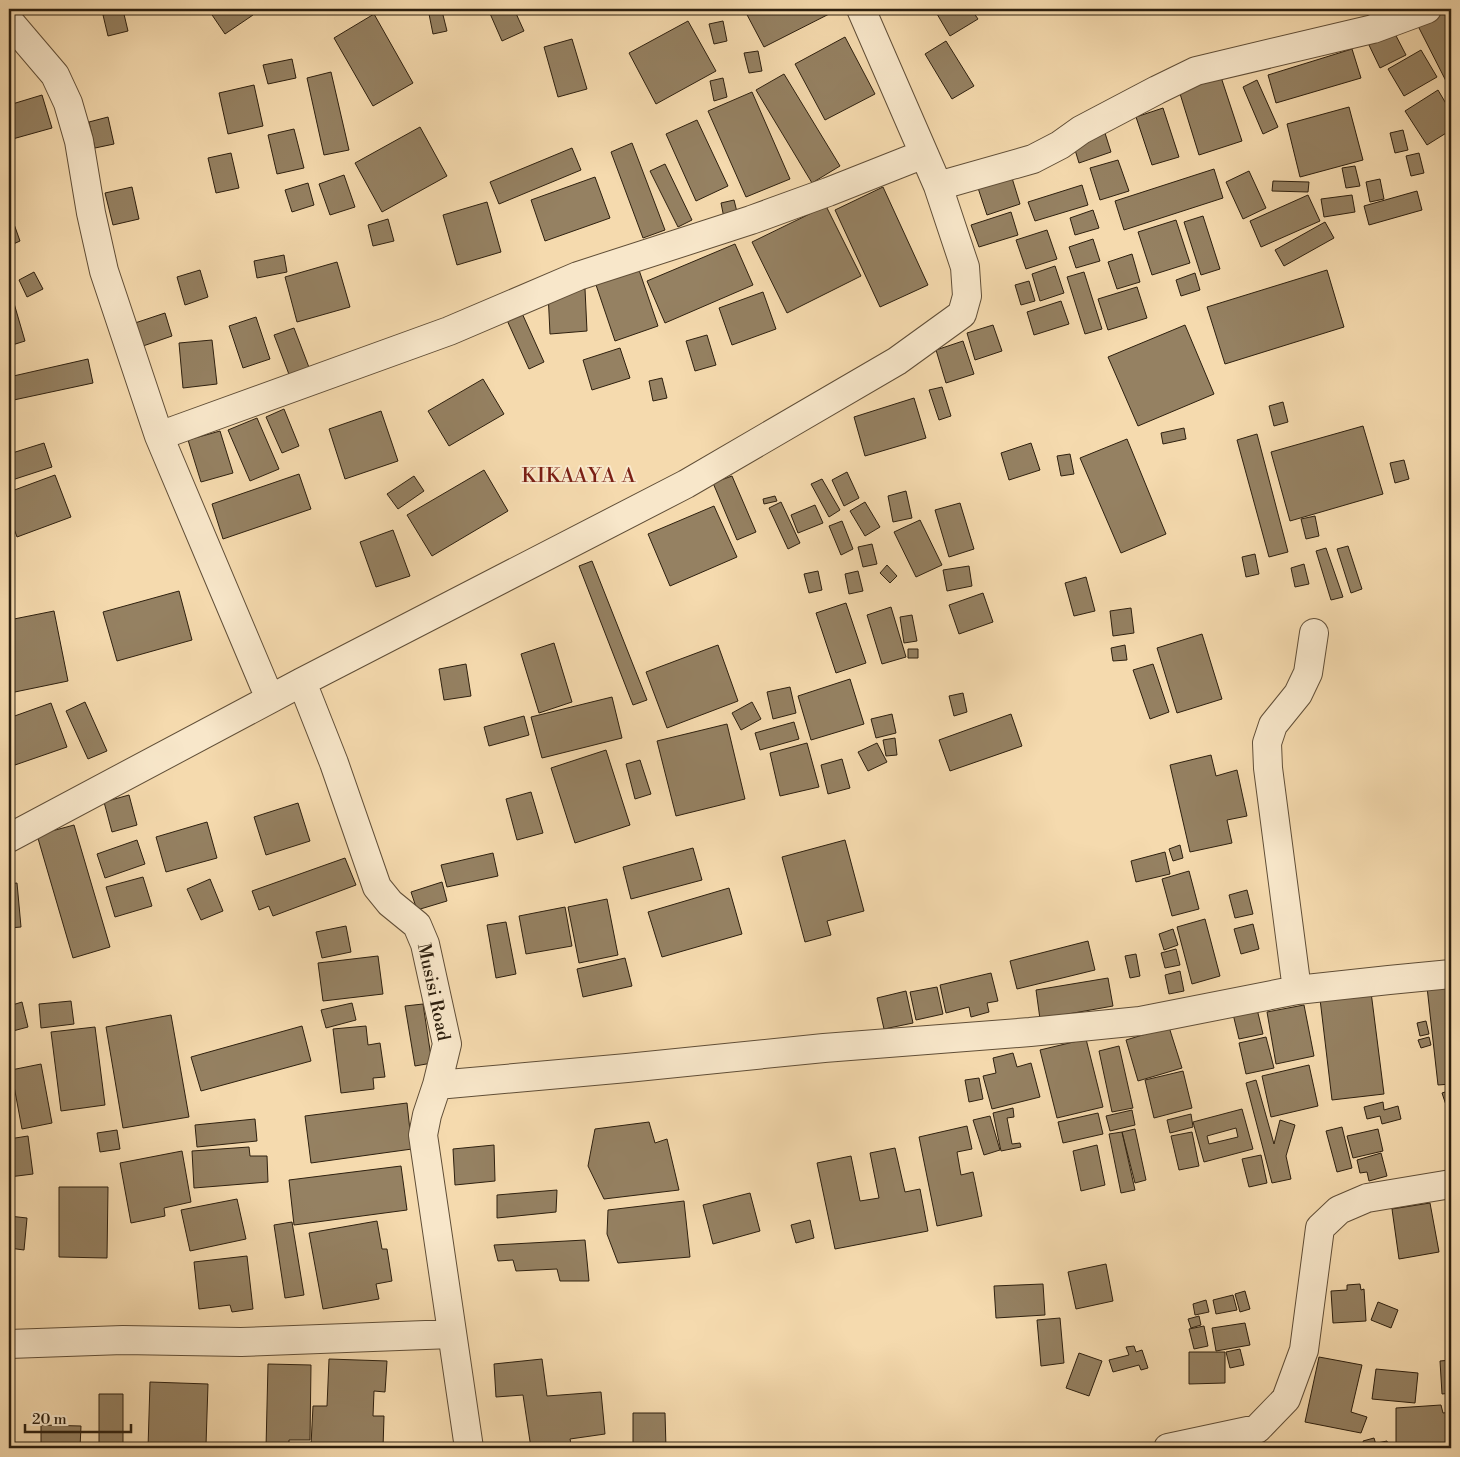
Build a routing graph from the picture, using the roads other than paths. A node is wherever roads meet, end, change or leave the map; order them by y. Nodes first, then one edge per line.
1 (861, 9) edge
2 (1427, 9) edge
3 (9, 21) edge
4 (924, 154) junction
5 (938, 186) junction
6 (159, 436) junction
7 (1314, 633) dead end
8 (302, 682) junction
9 (270, 699) junction
10 (9, 838) edge
11 (1451, 974) edge
12 (1297, 990) junction
13 (437, 1086) junction
14 (1451, 1184) edge
15 (452, 1334) junction
16 (9, 1344) edge
17 (1261, 1439) edge
18 (469, 1448) edge
19 (1168, 1448) edge

1 - 4 street
2 - 5 street
3 - 6 street
4 - 5 street
4 - 6 street
5 - 8 street
6 - 9 street
7 - 12 street
8 - 9 street
8 - 13 street, Musisi Road
9 - 10 street
11 - 12 street
12 - 13 street
13 - 15 street, Musisi Road
14 - 17 street
15 - 16 street
15 - 18 street, Musisi Road
17 - 19 street

